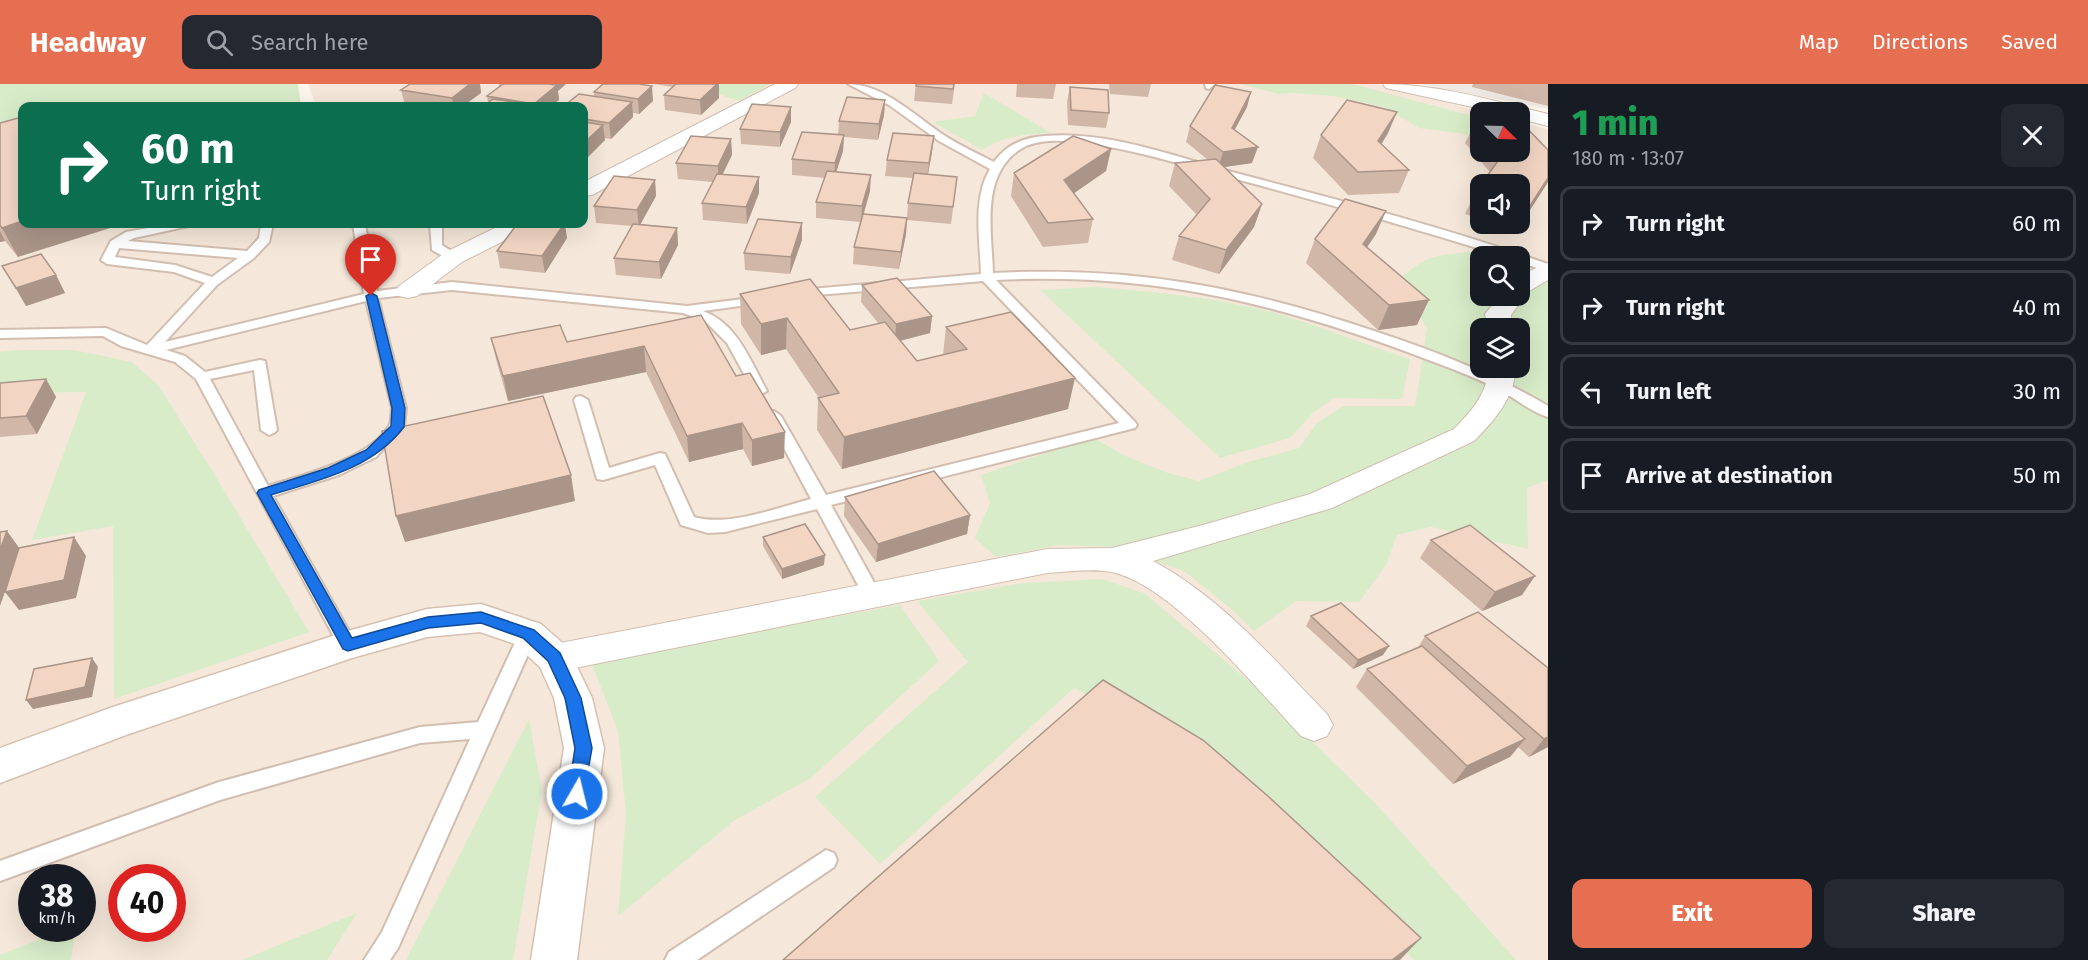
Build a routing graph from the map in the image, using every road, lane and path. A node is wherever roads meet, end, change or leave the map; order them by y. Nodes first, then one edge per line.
1 (789, 84) edge
2 (853, 84) edge
3 (1392, 84) edge
4 (1472, 102) edge
5 (1530, 115) edge
6 (1548, 119) edge
7 (995, 167) junction
8 (588, 188) edge
9 (165, 228) edge
10 (266, 228) edge
11 (360, 228) edge
12 (436, 228) edge
13 (511, 228) edge
14 (115, 244) junction
15 (1481, 246) edge
16 (250, 255) junction
17 (454, 257) junction
18 (1530, 262) edge
19 (1548, 269) edge
20 (987, 278) junction
21 (1530, 279) edge
22 (213, 282) junction
23 (408, 291) junction
24 (371, 296) junction
25 (685, 309) junction
26 (0, 334) edge
27 (150, 350) junction
28 (1470, 366) edge
29 (202, 377) junction
30 (1501, 378) edge
31 (1505, 378) edge
32 (581, 400) dead end
33 (1548, 412) edge
34 (269, 430) dead end
35 (264, 493) junction
36 (820, 502) junction
37 (1112, 560) junction
38 (872, 595) junction
39 (348, 645) junction
40 (541, 646) junction
41 (1314, 725) dead end
42 (485, 730) junction
43 (0, 766) edge
44 (826, 860) dead end
45 (0, 871) edge
46 (376, 960) edge
47 (554, 960) edge
48 (677, 960) edge

1 - 8 street
2 - 7 lane
3 - 4 street
5 - 6 street
7 - 15 lane
7 - 20 lane
9 - 14 lane
10 - 16 lane
11 - 24 lane
12 - 17 lane
13 - 17 street
14 - 16 lane
14 - 22 lane
16 - 22 lane
17 - 23 street
18 - 19 lane
19 - 21 street
20 - 25 lane
20 - 28 lane
20 - 36 lane
22 - 27 lane
23 - 24 lane
23 - 25 lane
24 - 27 lane
24 - 35 lane
25 - 36 lane
26 - 27 lane
27 - 29 lane
29 - 34 lane
29 - 35 lane
30 - 37 street
31 - 33 lane
32 - 36 lane
35 - 39 lane
36 - 38 lane
37 - 38 street
37 - 41 street
38 - 40 street
39 - 40 street
39 - 43 street
40 - 42 lane
40 - 47 street
42 - 45 lane
42 - 46 lane
44 - 48 lane

